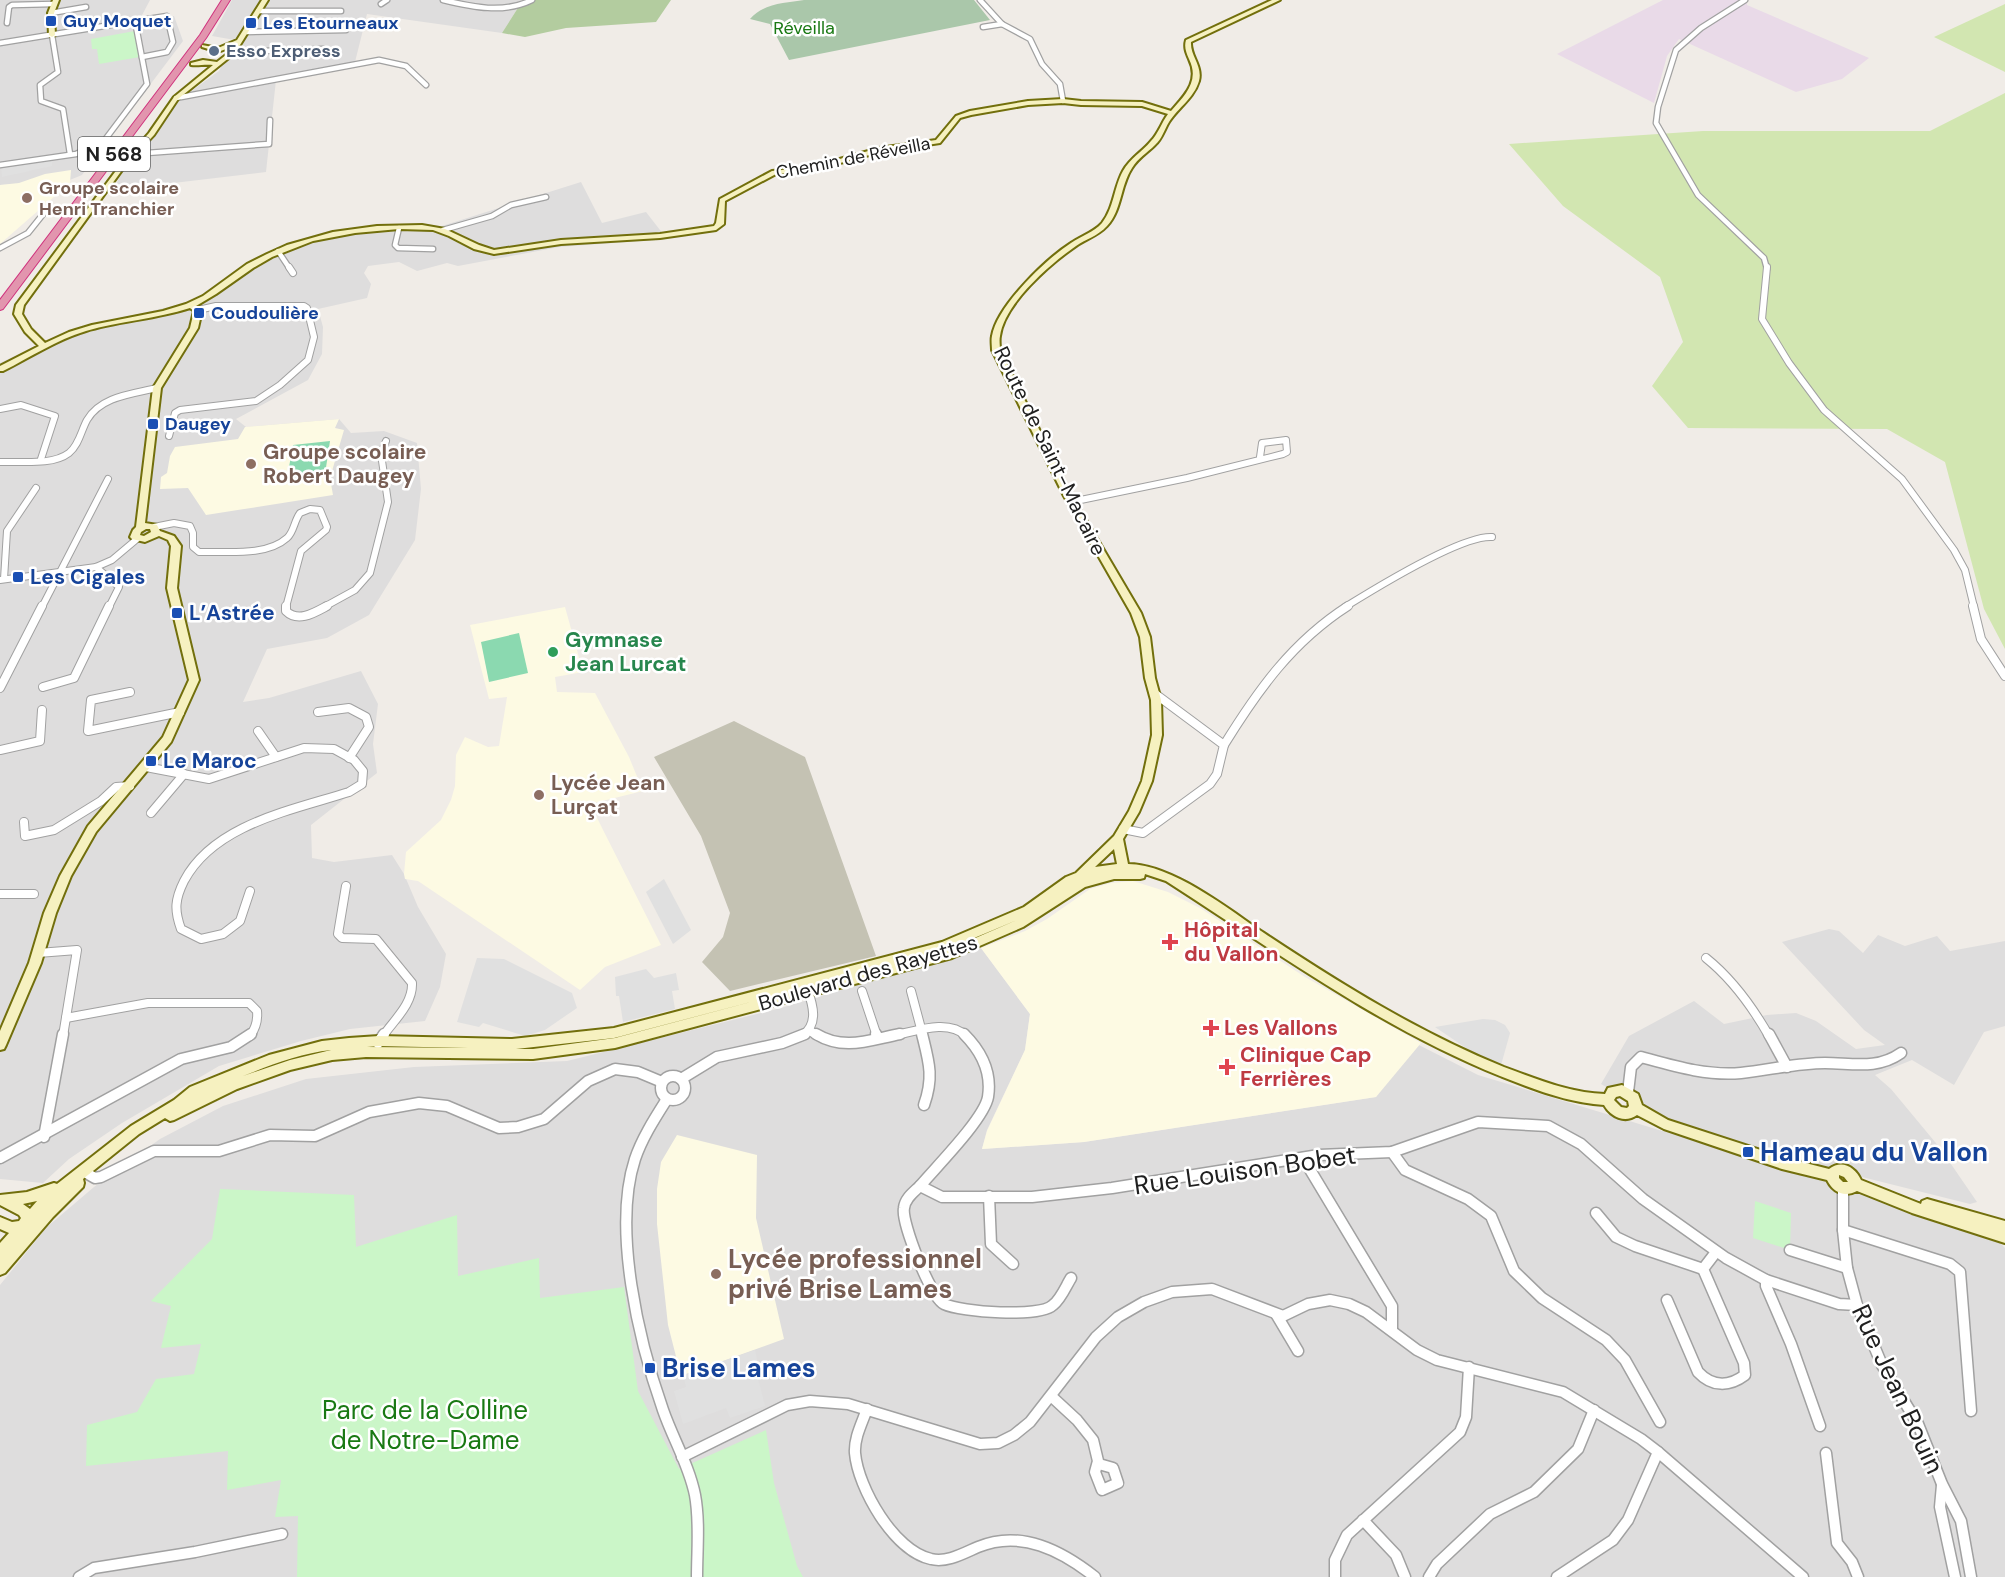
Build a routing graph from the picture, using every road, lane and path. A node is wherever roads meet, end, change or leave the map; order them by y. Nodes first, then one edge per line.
1 (219, 0) edge
2 (226, 0) edge
3 (265, 0) edge
4 (387, 0) edge
5 (443, 0) edge
6 (531, 0) edge
7 (980, 0) edge
8 (1277, 0) edge
9 (1745, 0) edge
10 (54, 2) edge
11 (469, 2) edge
12 (381, 4) dead end
13 (86, 7) dead end
14 (258, 11) junction
15 (341, 11) dead end
16 (51, 13) junction
17 (215, 19) junction
18 (135, 21) junction
19 (7, 23) dead end
20 (1002, 24) junction
21 (983, 27) dead end
22 (346, 30) dead end
23 (246, 32) junction
24 (52, 35) junction
25 (240, 42) junction
26 (0, 44) edge
27 (204, 46) joint
28 (324, 50) dead end
29 (233, 52) junction
30 (142, 57) junction
31 (193, 64) joint
32 (219, 64) junction
33 (426, 86) dead end
34 (158, 95) junction
35 (176, 98) junction
36 (1063, 101) junction
37 (1172, 112) junction
38 (270, 120) dead end
39 (70, 154) junction
40 (133, 154) junction
41 (0, 165) edge
42 (546, 197) dead end
43 (78, 202) junction
44 (44, 213) dead end
45 (399, 228) junction
46 (446, 231) junction
47 (0, 248) edge
48 (433, 249) dead end
49 (278, 251) junction
50 (293, 273) dead end
51 (0, 296) edge
52 (0, 307) edge
53 (194, 308) junction
54 (45, 347) junction
55 (0, 369) edge
56 (157, 388) junction
57 (0, 409) edge
58 (169, 436) dead end
59 (386, 441) dead end
60 (1260, 457) junction
61 (41, 459) junction
62 (0, 462) edge
63 (108, 479) dead end
64 (36, 488) dead end
65 (1071, 502) junction
66 (140, 528) junction
67 (155, 530) junction
68 (1492, 537) dead end
69 (137, 539) junction
70 (96, 567) junction
71 (60, 571) junction
72 (2, 580) edge
73 (2005, 676) edge
74 (43, 687) dead end
75 (0, 688) edge
76 (130, 692) dead end
77 (1154, 693) junction
78 (42, 710) dead end
79 (180, 712) junction
80 (318, 712) dead end
81 (258, 731) dead end
82 (1224, 745) junction
83 (0, 750) edge
84 (276, 757) junction
85 (350, 758) junction
86 (146, 767) junction
87 (184, 774) junction
88 (130, 786) junction
89 (151, 813) dead end
90 (24, 822) dead end
91 (1121, 834) junction
92 (1106, 852) junction
93 (1119, 868) junction
94 (1077, 877) junction
95 (1162, 881) junction
96 (346, 886) dead end
97 (250, 891) dead end
98 (1191, 891) junction
99 (0, 894) edge
100 (34, 894) dead end
101 (1050, 905) junction
102 (38, 953) junction
103 (1706, 958) dead end
104 (807, 988) junction
105 (911, 991) dead end
106 (862, 992) dead end
107 (66, 1018) junction
108 (922, 1029) junction
109 (810, 1031) junction
110 (877, 1037) junction
111 (0, 1045) edge
112 (377, 1046) junction
113 (1901, 1053) dead end
114 (1787, 1067) junction
115 (681, 1079) junction
116 (662, 1083) junction
117 (194, 1091) junction
118 (1628, 1092) junction
119 (667, 1099) junction
120 (1608, 1100) junction
121 (924, 1106) dead end
122 (1636, 1108) junction
123 (44, 1137) junction
124 (1392, 1152) junction
125 (0, 1158) edge
126 (1303, 1158) junction
127 (88, 1174) junction
128 (920, 1186) junction
129 (1849, 1186) junction
130 (1871, 1190) junction
131 (989, 1197) junction
132 (1, 1200) edge
133 (1596, 1213) dead end
134 (0, 1223) edge
135 (29, 1223) junction
136 (2005, 1227) edge
137 (1843, 1230) junction
138 (2005, 1237) edge
139 (1790, 1250) dead end
140 (1716, 1252) junction
141 (0, 1253) edge
142 (0, 1263) edge
143 (1013, 1264) dead end
144 (1847, 1268) junction
145 (0, 1269) edge
146 (1703, 1269) junction
147 (1071, 1278) dead end
148 (1766, 1280) junction
149 (1667, 1300) dead end
150 (1857, 1305) junction
151 (1276, 1314) junction
152 (1392, 1330) junction
153 (1298, 1351) dead end
154 (1469, 1366) junction
155 (1051, 1396) junction
156 (867, 1409) junction
157 (1594, 1410) junction
158 (1971, 1412) dead end
159 (1660, 1422) dead end
160 (1820, 1426) dead end
161 (1658, 1452) junction
162 (1827, 1453) dead end
163 (682, 1457) junction
164 (1099, 1464) dead end
165 (1942, 1484) junction
166 (1363, 1520) junction
167 (282, 1534) dead end
168 (79, 1577) edge
169 (697, 1577) edge
170 (1095, 1577) edge
171 (1335, 1577) edge
172 (1405, 1577) edge
173 (1429, 1577) edge
174 (1557, 1577) edge
175 (1803, 1577) edge
176 (1858, 1577) edge
177 (1955, 1577) edge
178 (1971, 1577) edge

1 - 51 highway, N 568
2 - 17 highway, N 568
3 - 14 street
4 - 12 street
5 - 11 street
6 - 11 street
7 - 20 street
8 - 37 street, Route de Saint-Macaire
9 - 73 street
10 - 16 street
10 - 19 street
13 - 16 street
14 - 15 street
14 - 23 street
16 - 24 street
17 - 27 highway
17 - 34 highway, N 568
18 - 24 street
18 - 30 street
18 - 30 street
20 - 21 street
20 - 36 street
22 - 23 street
23 - 25 street
24 - 26 street
24 - 39 street
25 - 27 street
25 - 29 street
28 - 29 street
29 - 32 street
30 - 39 street
31 - 32 street
31 - 34 highway
32 - 35 street
33 - 35 street
34 - 40 highway
34 - 43 highway, N 568
35 - 40 street
36 - 37 street, Chemin de Réveilla
36 - 46 street, Chemin de Réveilla
37 - 65 street, Route de Saint-Macaire
38 - 40 street
39 - 41 street
40 - 43 highway
40 - 54 street
42 - 46 street
43 - 52 highway, N 568
44 - 47 street
45 - 46 street
45 - 48 street
45 - 49 street
49 - 50 street
49 - 53 street
53 - 54 street
53 - 56 street
53 - 58 street
54 - 55 street
56 - 61 street
56 - 66 street
57 - 61 street
59 - 67 street
60 - 60 street
60 - 65 street
61 - 62 street
63 - 71 street
64 - 72 street
65 - 77 street, Route de Saint-Macaire
66 - 67 street
66 - 69 street
67 - 69 street
67 - 79 street
68 - 82 street
69 - 70 street
70 - 71 street
70 - 74 street
71 - 72 street
71 - 75 street
76 - 79 street
77 - 82 street
77 - 91 street, Route de Saint-Macaire
78 - 83 street
79 - 86 street
80 - 85 street
81 - 84 street
82 - 91 street
84 - 85 street
84 - 87 street
85 - 97 street
86 - 87 street
86 - 88 street
87 - 89 street
88 - 90 street
88 - 102 street
91 - 92 street, Route de Saint-Macaire
91 - 93 street
92 - 93 street
92 - 94 street, Route de Saint-Macaire
93 - 94 street, Boulevard des Rayettes
93 - 95 street
93 - 98 street, Boulevard des Rayettes
93 - 101 street
94 - 104 street, Boulevard des Rayettes
95 - 98 street, Boulevard des Rayettes
95 - 101 street, Boulevard des Rayettes
96 - 112 street
98 - 120 street
99 - 100 street
101 - 104 street, Boulevard des Rayettes
102 - 107 street
102 - 111 street
103 - 114 street
104 - 109 street
104 - 112 street, Boulevard des Rayettes
105 - 108 street
106 - 110 street
107 - 123 street
107 - 123 street
108 - 110 street
108 - 121 street
108 - 128 street
109 - 110 street
109 - 115 street
112 - 117 street, Boulevard des Rayettes
112 - 127 street, Boulevard des Rayettes
113 - 114 street
114 - 118 street
115 - 116 street
115 - 119 street
116 - 119 street
116 - 127 street
117 - 132 street
117 - 135 street, Boulevard des Rayettes
118 - 120 street
118 - 122 street
119 - 163 street
120 - 122 street
122 - 129 street
123 - 125 street
124 - 126 street, Rue Louison Bobet
124 - 140 street, Rue Louison Bobet
124 - 159 street
126 - 131 street, Rue Louison Bobet
126 - 152 street
127 - 135 street, Boulevard des Rayettes
128 - 131 street, Rue Louison Bobet
128 - 147 street
129 - 130 street
129 - 137 street, Rue Jean Bouin
130 - 136 street
130 - 138 street
131 - 143 street
132 - 135 street
133 - 146 street
134 - 135 street
135 - 141 street, Boulevard des Rayettes
135 - 142 street, Boulevard des Rayettes
135 - 145 street, Boulevard des Rayettes
137 - 144 street, Rue Jean Bouin
137 - 158 street
139 - 144 street
140 - 146 street
140 - 148 street, Rue Louison Bobet
144 - 150 street, Rue Jean Bouin
146 - 149 street
148 - 150 street, Rue Louison Bobet
148 - 160 street
150 - 165 street, Rue Jean Bouin
151 - 152 street
151 - 153 street
151 - 155 street
152 - 154 street
154 - 157 street
154 - 166 street
155 - 156 street
155 - 164 street
156 - 163 street
156 - 170 street
157 - 161 street
157 - 173 street
161 - 174 street
161 - 175 street
162 - 176 street
163 - 169 street
165 - 177 street, Rue Jean Bouin
165 - 178 street, Rue Jean Bouin
166 - 171 street
166 - 172 street
167 - 168 street

